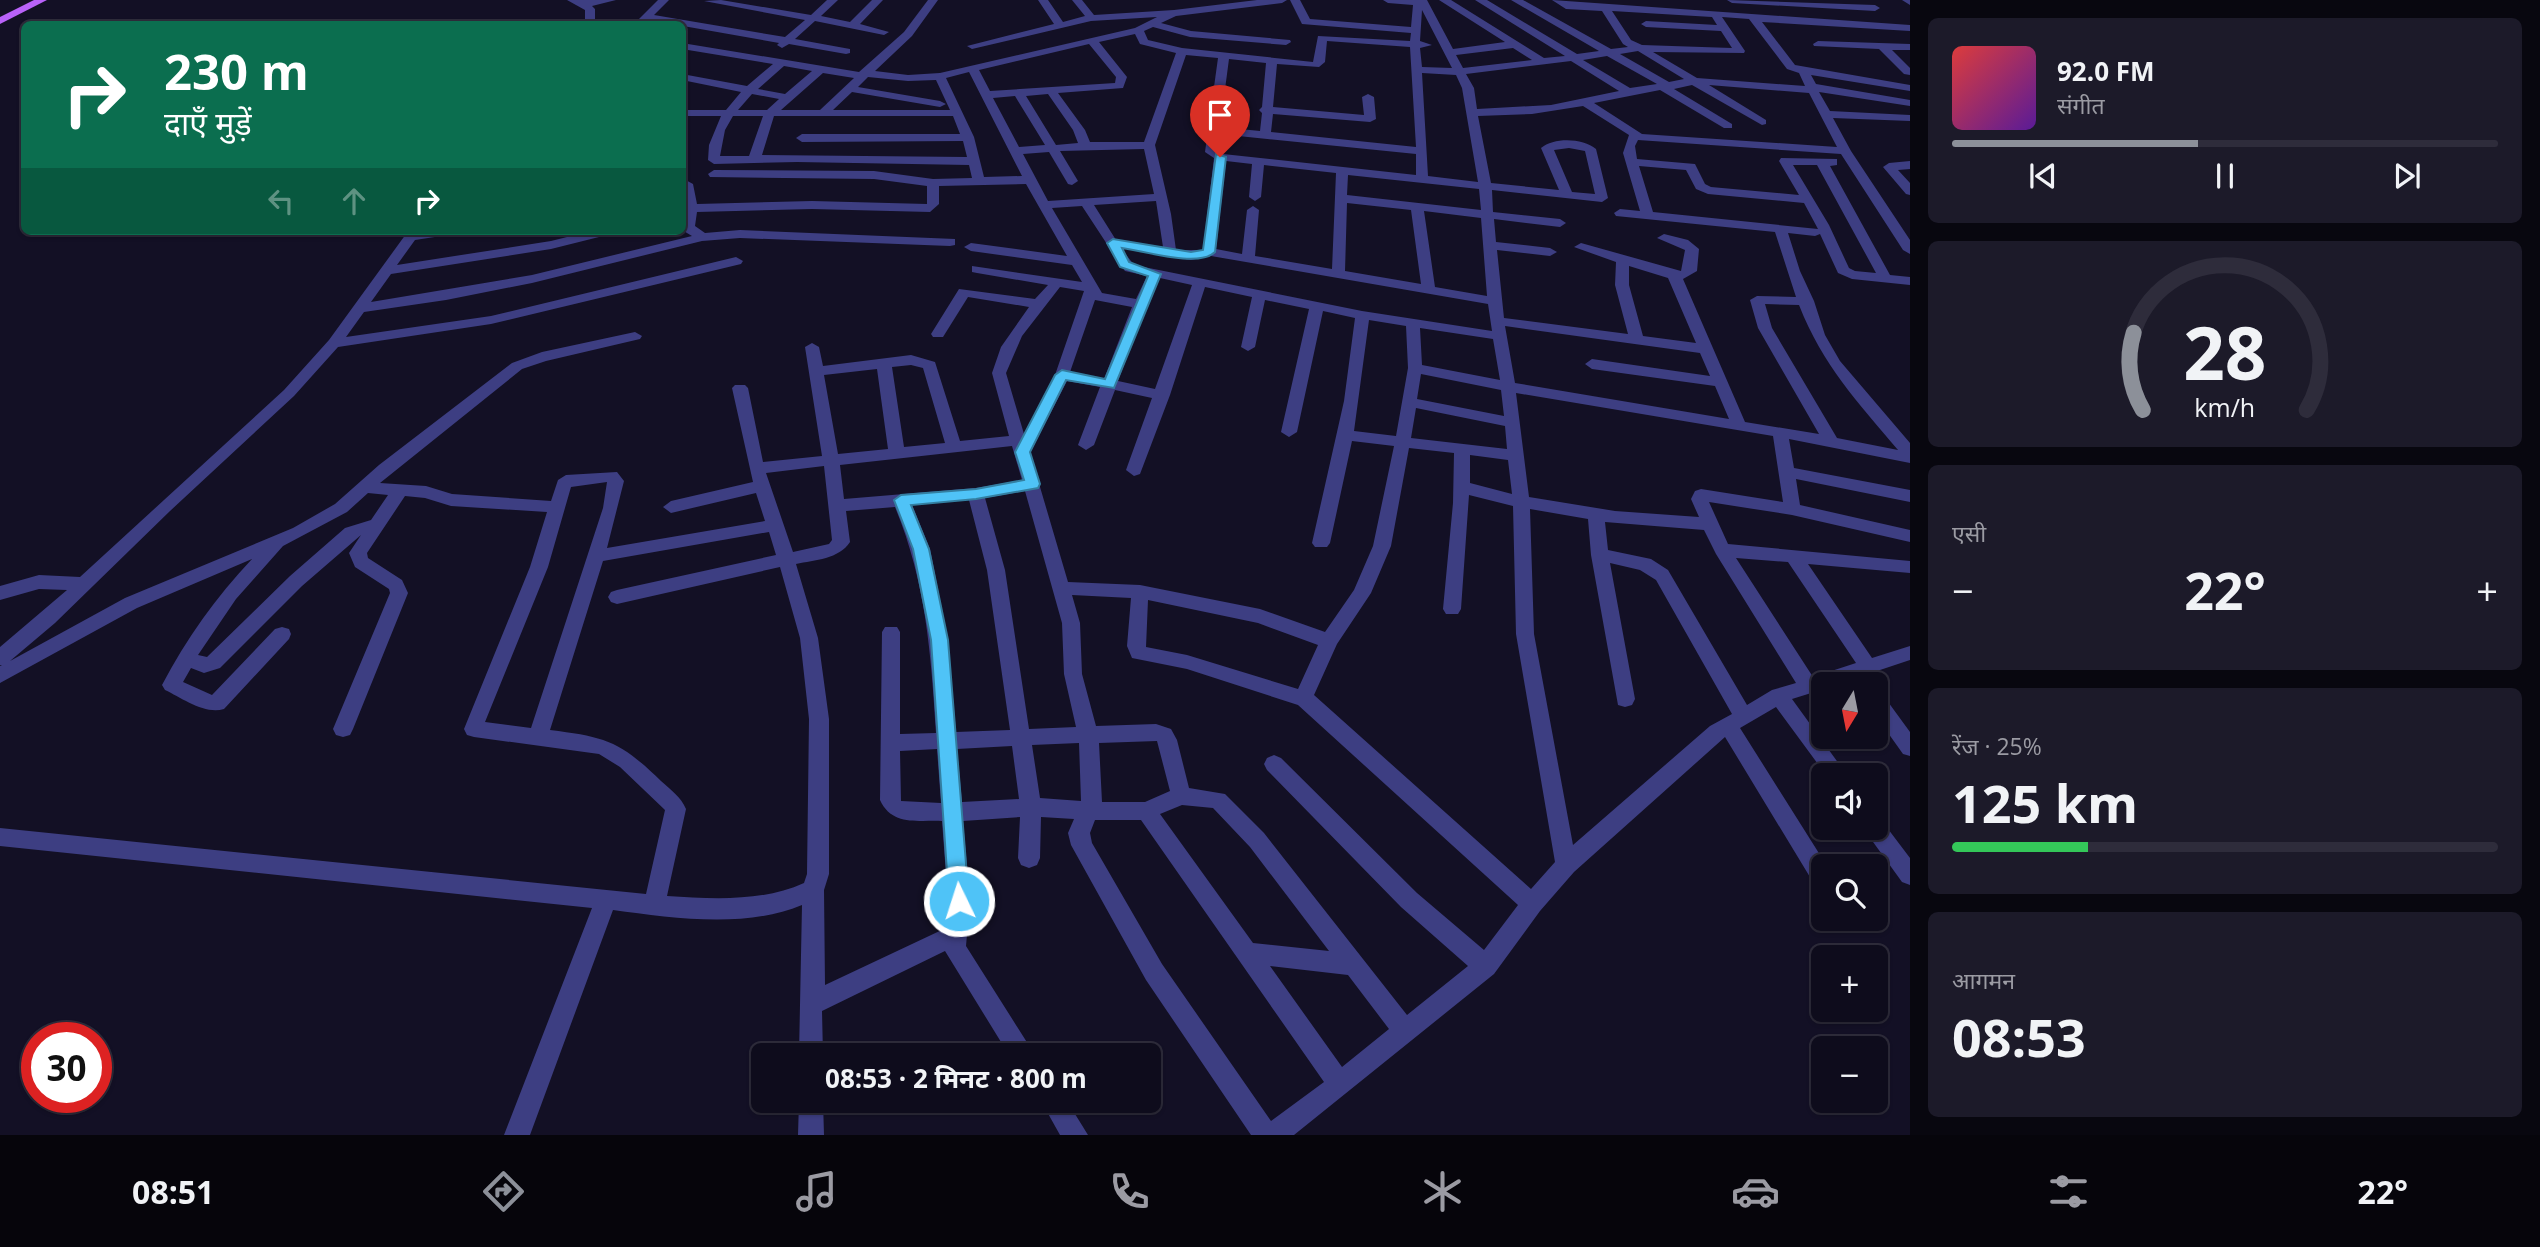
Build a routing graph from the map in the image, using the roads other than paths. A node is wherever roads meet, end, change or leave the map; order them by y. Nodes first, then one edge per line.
1 (42, 0) edge
2 (572, 0) edge
3 (611, 0) edge
4 (664, 0) edge
5 (707, 0) edge
6 (767, 0) edge
7 (832, 0) edge
8 (878, 0) edge
9 (933, 0) edge
10 (1043, 0) edge
11 (1077, 0) edge
12 (1282, 0) edge
13 (1295, 0) edge
14 (1388, 0) edge
15 (1444, 0) edge
16 (1480, 0) edge
17 (1632, 0) edge
18 (1732, 0) edge
19 (1740, 0) edge
20 (1862, 0) edge
21 (1419, 1) edge
22 (1521, 3) edge
23 (1562, 3) edge
24 (585, 4) junction
25 (1493, 7) junction
26 (1605, 8) junction
27 (1875, 8) junction
28 (756, 9) junction
29 (1638, 10) junction
30 (1174, 13) junction
31 (1714, 13) junction
32 (813, 18) junction
33 (1091, 18) junction
34 (1752, 18) junction
35 (0, 21) edge
36 (590, 21) edge
37 (644, 21) edge
38 (1151, 23) junction
39 (1801, 23) junction
40 (1646, 24) junction
41 (1059, 25) junction
42 (852, 26) junction
43 (1906, 26) edge
44 (686, 27) edge
45 (1372, 27) junction
46 (1724, 29) junction
47 (1138, 30) junction
48 (1416, 30) junction
49 (884, 32) dead end
50 (1655, 36) junction
51 (1910, 37) edge
52 (1731, 40) junction
53 (786, 41) junction
54 (1092, 41) junction
55 (1373, 41) junction
56 (1286, 42) dead end
57 (1415, 44) junction
58 (1517, 44) junction
59 (1818, 44) junction
60 (972, 46) dead end
61 (1882, 46) junction
62 (1910, 47) edge
63 (1640, 48) junction
64 (686, 49) edge
65 (1663, 49) junction
66 (1447, 50) junction
67 (846, 51) dead end
68 (1182, 51) junction
69 (1612, 52) junction
70 (1224, 55) junction
71 (1575, 58) junction
72 (766, 60) junction
73 (1272, 61) junction
74 (1544, 62) junction
75 (781, 63) junction
76 (821, 69) junction
77 (973, 69) junction
78 (1417, 70) junction
79 (1803, 71) junction
80 (1460, 72) junction
81 (1908, 72) dead end
82 (863, 74) junction
83 (940, 76) junction
84 (686, 78) edge
85 (1842, 78) junction
86 (1694, 81) junction
87 (1667, 87) junction
88 (1812, 88) junction
89 (1910, 88) edge
90 (851, 89) junction
91 (751, 90) junction
92 (1051, 91) junction
93 (1628, 92) junction
94 (1019, 93) junction
95 (986, 95) junction
96 (1368, 97) dead end
97 (789, 98) junction
98 (1586, 103) junction
99 (1910, 103) edge
100 (957, 110) junction
101 (1265, 110) junction
102 (1472, 112) junction
103 (726, 114) junction
104 (769, 114) junction
105 (822, 114) junction
106 (1826, 114) junction
107 (807, 115) junction
108 (1910, 118) edge
109 (686, 119) edge
110 (1762, 122) dead end
111 (1728, 126) dead end
112 (1215, 130) junction
113 (1265, 136) junction
114 (1634, 136) junction
115 (968, 137) junction
116 (802, 138) junction
117 (1149, 145) junction
118 (1085, 146) junction
119 (1053, 148) junction
120 (1015, 151) junction
121 (1423, 151) junction
122 (1845, 151) junction
123 (1220, 157) junction
124 (797, 158) junction
125 (754, 160) junction
126 (974, 161) junction
127 (1258, 161) junction
128 (1821, 161) junction
129 (1632, 162) junction
130 (1854, 163) junction
131 (1910, 165) edge
132 (1342, 170) junction
133 (714, 174) dead end
134 (795, 174) junction
135 (1422, 179) junction
136 (1030, 180) junction
137 (979, 181) junction
138 (1072, 181) dead end
139 (933, 183) junction
140 (686, 184) edge
141 (1485, 186) junction
142 (1704, 189) junction
143 (1910, 191) edge
144 (1566, 195) junction
145 (1161, 197) junction
146 (1339, 198) junction
147 (1808, 200) junction
148 (1085, 202) junction
149 (1044, 205) junction
150 (1418, 206) junction
151 (691, 208) junction
152 (1714, 213) junction
153 (1488, 214) junction
154 (1620, 214) dead end
155 (1648, 216) junction
156 (686, 223) edge
157 (1560, 223) dead end
158 (686, 227) edge
159 (1780, 227) junction
160 (1815, 232) dead end
161 (412, 235) edge
162 (590, 235) edge
163 (702, 237) junction
164 (1664, 238) dead end
165 (950, 242) dead end
166 (1113, 243) junction
167 (1490, 245) junction
168 (971, 247) dead end
169 (1581, 247) dead end
170 (1910, 250) edge
171 (1209, 252) junction
172 (1550, 252) dead end
173 (1170, 253) junction
174 (1248, 258) junction
175 (1623, 259) junction
176 (736, 261) dead end
177 (1078, 262) junction
178 (977, 269) dead end
179 (385, 271) junction
180 (1155, 274) junction
181 (1674, 275) junction
182 (1338, 276) junction
183 (1885, 278) junction
184 (1910, 281) edge
185 (1057, 282) junction
186 (1199, 284) junction
187 (1092, 288) junction
188 (1429, 290) junction
189 (1259, 296) junction
190 (1807, 301) junction
191 (1494, 302) junction
192 (1040, 304) junction
193 (1140, 304) junction
194 (1317, 306) junction
195 (359, 308) junction
196 (1362, 315) junction
197 (1413, 323) junction
198 (1498, 328) junction
199 (937, 334) dead end
200 (635, 336) dead end
201 (1636, 338) junction
202 (334, 342) junction
203 (812, 347) dead end
204 (1248, 347) dead end
205 (1707, 349) junction
206 (884, 363) junction
207 (1592, 364) dead end
208 (1415, 368) junction
209 (816, 371) junction
210 (1062, 375) junction
211 (1721, 382) junction
212 (1109, 385) junction
213 (1508, 386) junction
214 (740, 388) dead end
215 (1162, 395) junction
216 (1410, 402) junction
217 (1510, 422) junction
218 (1739, 425) junction
219 (1289, 432) dead end
220 (1780, 432) junction
221 (1345, 435) junction
222 (1832, 442) junction
223 (1403, 443) junction
224 (1086, 445) dead end
225 (1021, 446) junction
226 (954, 447) junction
227 (1462, 448) junction
228 (897, 453) junction
229 (1514, 455) junction
230 (1910, 456) edge
231 (831, 460) junction
232 (1134, 470) dead end
233 (1786, 472) junction
234 (759, 477) junction
235 (1032, 484) junction
236 (365, 487) junction
237 (1462, 487) junction
238 (400, 490) junction
239 (976, 494) junction
240 (1910, 496) edge
241 (901, 500) junction
242 (1521, 503) junction
243 (836, 506) junction
244 (557, 507) junction
245 (671, 507) dead end
246 (1792, 509) junction
247 (1596, 516) junction
248 (1709, 524) junction
249 (374, 525) junction
250 (776, 525) junction
251 (1910, 536) edge
252 (278, 541) junction
253 (1321, 544) dead end
254 (1722, 550) junction
255 (1600, 555) junction
256 (595, 556) junction
257 (1794, 558) junction
258 (787, 561) junction
259 (1910, 567) edge
260 (86, 584) junction
261 (1062, 588) junction
262 (1140, 592) junction
263 (0, 593) edge
264 (617, 597) dead end
265 (1452, 609) dead end
266 (891, 632) dead end
267 (282, 634) dead end
268 (1329, 641) junction
269 (1909, 655) edge
270 (0, 658) edge
271 (186, 659) junction
272 (1860, 672) edge
273 (1869, 672) edge
274 (0, 675) edge
275 (1811, 685) edge
276 (1808, 686) junction
277 (1779, 696) junction
278 (1303, 698) junction
279 (1625, 699) dead end
280 (1888, 718) edge
281 (1735, 721) junction
282 (343, 729) dead end
283 (1088, 734) junction
284 (538, 737) junction
285 (1021, 738) junction
286 (947, 740) junction
287 (890, 743) junction
288 (1910, 748) edge
289 (1828, 763) edge
290 (1274, 764) dead end
291 (1181, 796) junction
292 (1031, 807) junction
293 (1090, 811) junction
294 (1146, 811) junction
295 (954, 812) junction
296 (0, 837) edge
297 (1884, 840) edge
298 (1811, 857) edge
299 (1029, 858) dead end
300 (1566, 865) junction
301 (1910, 875) edge
302 (813, 890) junction
303 (606, 900) junction
304 (1532, 905) junction
305 (654, 906) junction
306 (956, 934) junction
307 (1248, 953) junction
308 (1354, 965) junction
309 (1486, 966) junction
310 (811, 1004) junction
311 (1405, 1031) junction
312 (811, 1043) edge
313 (1015, 1043) edge
314 (1340, 1084) junction
315 (811, 1113) edge
316 (1061, 1113) edge
317 (517, 1135) edge
318 (811, 1135) edge
319 (1075, 1135) edge
320 (1266, 1135) edge
321 (1273, 1135) edge

1 - 35 main road
2 - 24 street
3 - 24 street
4 - 37 street
5 - 28 street
6 - 28 street
7 - 32 street
8 - 42 street
9 - 82 street
10 - 41 street
11 - 33 street
12 - 30 street
13 - 45 street
14 - 21 street
15 - 58 street
16 - 25 street
17 - 29 street
18 - 19 street
19 - 27 street
19 - 34 street
20 - 27 street
21 - 48 street
21 - 66 street
22 - 23 street
22 - 25 street
22 - 69 street
23 - 26 street
24 - 36 street
25 - 71 street
26 - 29 street
26 - 63 street
27 - 43 street
28 - 32 street
29 - 31 street
29 - 40 street
30 - 33 street
30 - 38 street
31 - 34 street
31 - 46 street
32 - 42 street
32 - 53 street
33 - 41 street
34 - 39 street
34 - 79 street
38 - 47 street
38 - 56 street
39 - 43 street
39 - 59 street
40 - 46 street
40 - 50 street
41 - 60 street
42 - 49 street
43 - 51 street
44 - 53 street
45 - 48 street
45 - 55 street
46 - 52 street
47 - 54 street
47 - 68 street
48 - 57 street
50 - 52 street
50 - 65 street
52 - 65 street
53 - 67 street
53 - 72 street
54 - 77 street
54 - 92 street
55 - 57 street
55 - 73 street
57 - 66 street
57 - 78 street
58 - 66 street
58 - 74 street
59 - 61 street
59 - 85 street
61 - 62 street
61 - 81 street
63 - 65 street
63 - 69 street
63 - 86 street
64 - 72 street
66 - 80 street
68 - 70 street
68 - 117 street
69 - 71 street
69 - 87 street
70 - 73 street
70 - 112 street
71 - 74 street
71 - 93 street
72 - 75 street
73 - 101 street
74 - 80 street
75 - 76 street
75 - 91 street
76 - 82 street
76 - 97 street
77 - 83 street
77 - 95 street
78 - 80 street
78 - 121 street
79 - 85 street
79 - 88 street
80 - 102 street
82 - 83 street
82 - 90 street
83 - 100 street
84 - 91 street
85 - 89 street
86 - 87 street
86 - 88 street
86 - 110 street
87 - 93 street
87 - 111 street
88 - 99 street
88 - 106 street
90 - 100 street
90 - 105 street
91 - 97 street
91 - 103 street
92 - 94 street
92 - 118 street
93 - 98 street
94 - 95 street
94 - 119 street
95 - 120 street
96 - 101 street
97 - 104 street
98 - 102 street
98 - 114 street
100 - 105 street
100 - 115 street
101 - 113 street
102 - 141 street
103 - 104 street
103 - 109 street
103 - 125 street
104 - 107 street
104 - 125 street
105 - 107 street
106 - 108 street
106 - 122 street
107 - 116 street
112 - 113 street
112 - 123 street
113 - 121 street
114 - 122 street
114 - 129 street
115 - 116 street
115 - 126 street
116 - 124 street
117 - 118 street
117 - 145 street
118 - 119 street
119 - 120 street
119 - 138 street
120 - 136 street
121 - 135 street
122 - 130 street
123 - 127 street
123 - 171 street
124 - 125 street
124 - 126 street
124 - 134 street
126 - 137 street
127 - 132 street
127 - 174 street
128 - 130 street
128 - 147 street
128 - 183 street
129 - 142 street
129 - 155 street
130 - 170 street
131 - 143 street
132 - 135 street
132 - 146 street
133 - 134 street
134 - 139 street
135 - 141 street
136 - 137 street
136 - 149 street
137 - 139 street
139 - 151 street
140 - 151 street
141 - 144 street
141 - 153 street
142 - 147 street
142 - 152 street
144 - 144 street
145 - 148 street
145 - 173 street
146 - 150 street
146 - 182 street
147 - 183 street
148 - 149 street
148 - 166 street
149 - 177 street
150 - 153 street
150 - 188 street
151 - 156 street
152 - 155 street
152 - 159 street
153 - 157 street
153 - 167 street
154 - 155 street
158 - 163 street
159 - 160 street
159 - 190 street
161 - 179 street
162 - 179 street
163 - 165 street
163 - 195 street
164 - 181 street
166 - 173 street
166 - 180 street
167 - 172 street
167 - 191 street
168 - 177 street
169 - 175 street
171 - 173 street
171 - 174 street
174 - 182 street
175 - 181 street
175 - 201 street
176 - 202 street
177 - 187 street
178 - 185 street
179 - 195 street
180 - 186 street
180 - 193 street
181 - 205 street
182 - 188 street
183 - 184 street
185 - 187 street
185 - 192 street
186 - 189 street
186 - 215 street
187 - 193 street
187 - 210 street
188 - 191 street
189 - 194 street
189 - 204 street
190 - 222 street
190 - 230 street
191 - 198 street
192 - 199 street
192 - 225 street
193 - 212 street
194 - 196 street
194 - 219 street
195 - 202 street
196 - 197 street
196 - 221 street
197 - 198 street
197 - 208 street
198 - 201 street
198 - 213 street
200 - 236 street
201 - 205 street
202 - 260 street
203 - 209 street
205 - 211 street
206 - 209 street
206 - 226 street
206 - 228 street
207 - 211 street
208 - 213 street
208 - 216 street
209 - 231 street
210 - 212 street
210 - 225 street
211 - 218 street
212 - 215 street
212 - 224 street
213 - 217 street
213 - 218 street
214 - 234 street
215 - 232 street
216 - 217 street
216 - 223 street
217 - 229 street
218 - 220 street
220 - 222 street
220 - 233 street
221 - 223 street
221 - 253 street
222 - 230 street
223 - 227 street
223 - 268 street
225 - 226 street
225 - 235 street
226 - 228 street
227 - 229 street
227 - 237 street
228 - 231 street
229 - 242 street
231 - 234 street
231 - 243 street
233 - 240 street
233 - 246 street
234 - 245 street
234 - 250 street
235 - 239 street
235 - 261 street
236 - 238 street
236 - 252 street
237 - 242 street
237 - 265 street
238 - 244 street
238 - 249 street
239 - 241 street
239 - 285 street
241 - 243 street
241 - 286 street
242 - 247 street
242 - 300 street
243 - 258 street
244 - 256 street
244 - 284 street
246 - 248 street
246 - 251 street
247 - 248 street
247 - 255 street
248 - 254 street
249 - 271 street
249 - 282 street
250 - 256 street
250 - 258 street
252 - 271 street
252 - 274 street
254 - 257 street
254 - 276 street
255 - 279 street
255 - 281 street
256 - 284 street
257 - 259 street
257 - 272 street
258 - 264 street
258 - 302 street
260 - 263 street
260 - 270 street
261 - 262 street
261 - 283 street
262 - 268 street
262 - 278 street
266 - 287 street
267 - 271 street
268 - 278 street
269 - 273 street
275 - 276 street
276 - 277 street
277 - 281 street
277 - 289 street
278 - 304 street
280 - 288 street
281 - 298 street
281 - 300 street
283 - 285 street
283 - 291 street
283 - 293 street
284 - 305 street
285 - 286 street
285 - 292 street
286 - 287 street
286 - 295 street
287 - 295 street
290 - 309 street
291 - 294 street
291 - 308 street
292 - 293 street
292 - 295 street
292 - 299 street
293 - 294 street
293 - 320 street
294 - 307 street
295 - 306 street
296 - 303 street
297 - 301 street
300 - 304 street
302 - 305 street
302 - 310 street
303 - 305 street
303 - 317 street
304 - 309 street
306 - 310 street
306 - 313 street
307 - 308 street
307 - 314 street
308 - 311 street
309 - 311 street
310 - 312 street
311 - 314 street
314 - 321 street
315 - 318 street
316 - 319 street

